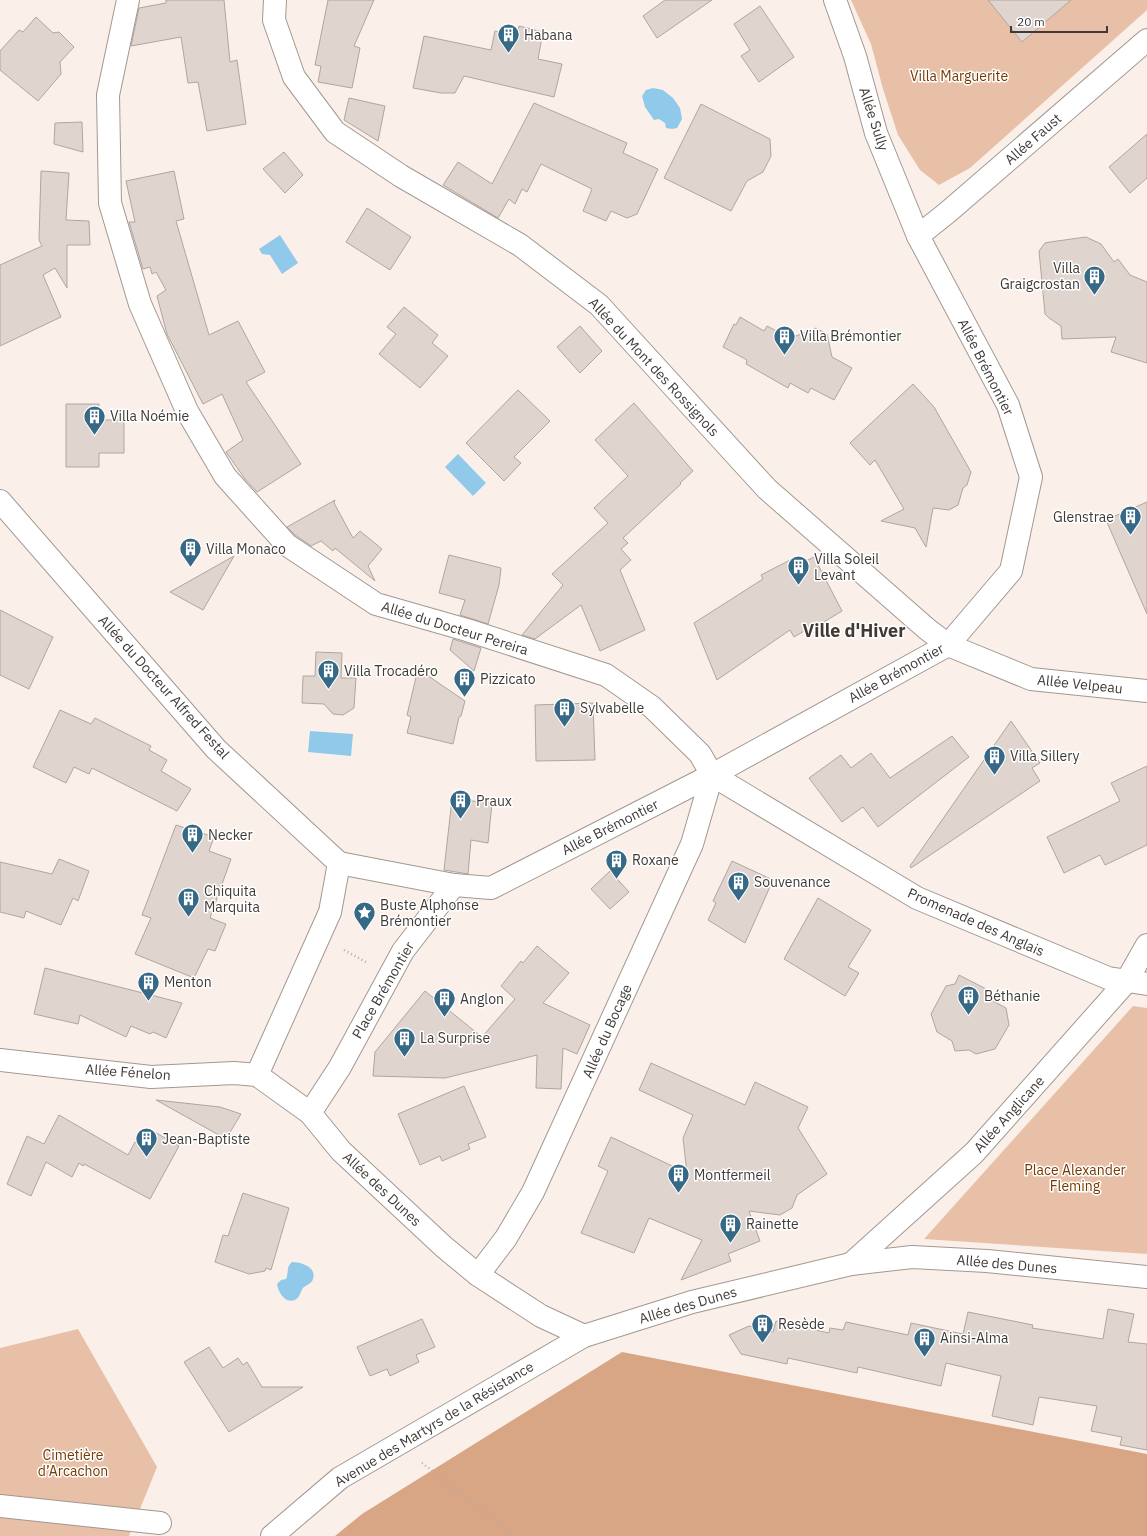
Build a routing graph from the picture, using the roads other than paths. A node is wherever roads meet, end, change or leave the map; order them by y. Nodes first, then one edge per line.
1 (128, 0) edge
2 (275, 0) edge
3 (835, 0) edge
4 (1147, 40) edge
5 (918, 236) junction
6 (0, 501) edge
7 (948, 645) junction
8 (1147, 691) edge
9 (712, 775) junction
10 (339, 863) junction
11 (454, 885) junction
12 (1147, 945) edge
13 (1137, 983) edge
14 (0, 1060) edge
15 (257, 1075) junction
16 (310, 1113) junction
17 (850, 1264) junction
18 (478, 1275) junction
19 (1147, 1277) edge
20 (584, 1336) junction
21 (0, 1506) edge
22 (160, 1523) dead end
23 (272, 1536) edge

1 - 9 street, Allée du Docteur Pereira
2 - 7 street, Allée du Mont des Rossignols
3 - 5 street, Allée Sully
4 - 5 street, Allée Faust
5 - 7 street, Allée Brémontier
6 - 10 street, Allée du Docteur Alfred Festal
7 - 8 street, Allée Velpeau
7 - 9 street, Allée Brémontier
9 - 11 street, Allée Brémontier
9 - 13 street, Promenade des Anglais
9 - 18 street, Allée du Bocage
10 - 11 street
10 - 15 street
11 - 16 street, Place Brémontier
12 - 13 street, Allée Anglicane
13 - 17 street, Allée Anglicane
14 - 15 street, Allée Fénelon
15 - 16 street
16 - 18 street, Allée des Dunes
17 - 19 street, Allée des Dunes
17 - 20 street, Allée des Dunes
18 - 20 street, Allée des Dunes
20 - 23 street, Avenue des Martyrs de la Résistance
21 - 22 street

